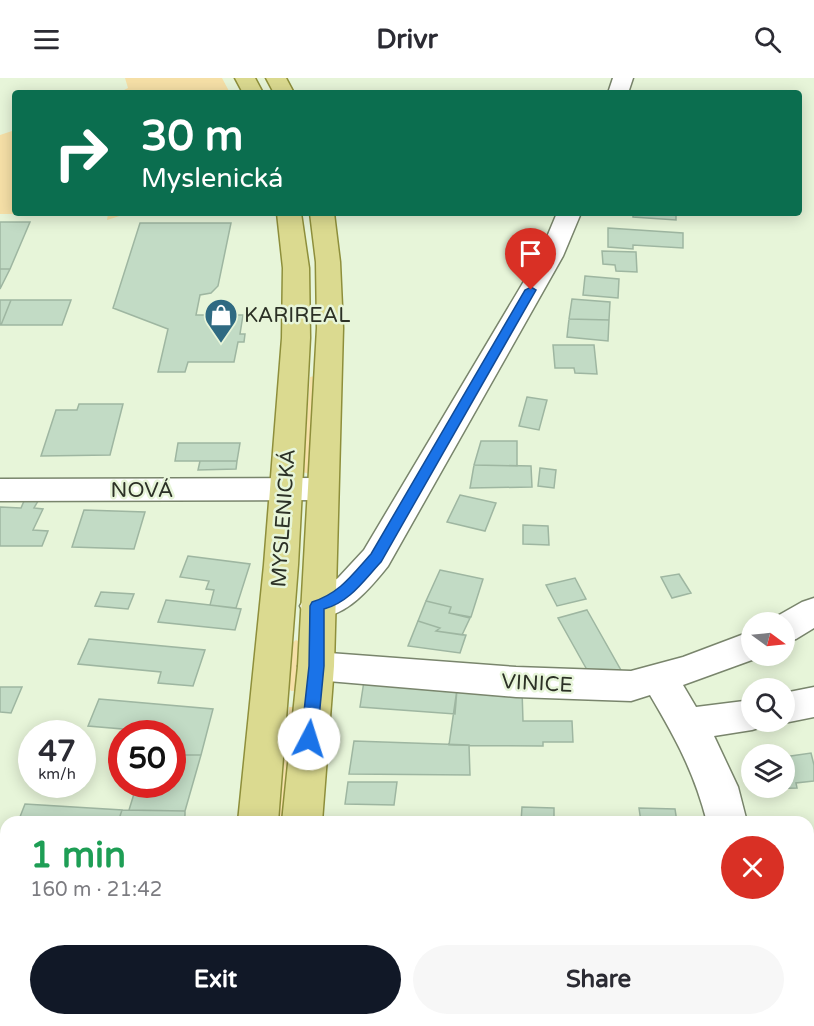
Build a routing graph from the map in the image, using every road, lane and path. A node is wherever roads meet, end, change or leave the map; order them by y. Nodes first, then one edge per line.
1 (289, 216) edge
2 (322, 216) edge
3 (568, 216) edge
4 (322, 489) junction
5 (0, 490) edge
6 (284, 490) junction
7 (281, 565) junction
8 (317, 606) junction
9 (814, 611) edge
10 (795, 622) edge
11 (741, 649) edge
12 (316, 666) junction
13 (660, 680) junction
14 (814, 702) edge
15 (795, 706) edge
16 (741, 716) edge
17 (686, 724) junction
18 (259, 816) edge
19 (303, 816) edge
20 (725, 816) edge

1 - 6 main road, MYSLENICKÁ
2 - 4 main road, MYSLENICKÁ
3 - 8 street
4 - 6 street, NOVÁ
4 - 8 main road, MYSLENICKÁ
5 - 6 street, NOVÁ
6 - 7 main road, MYSLENICKÁ
7 - 8 main road
7 - 18 main road, MYSLENICKÁ
8 - 12 main road, MYSLENICKÁ
9 - 10 street
11 - 13 street, VINICE
12 - 13 street, VINICE
12 - 19 main road, MYSLENICKÁ
13 - 17 street
14 - 15 street
16 - 17 street
17 - 20 street

